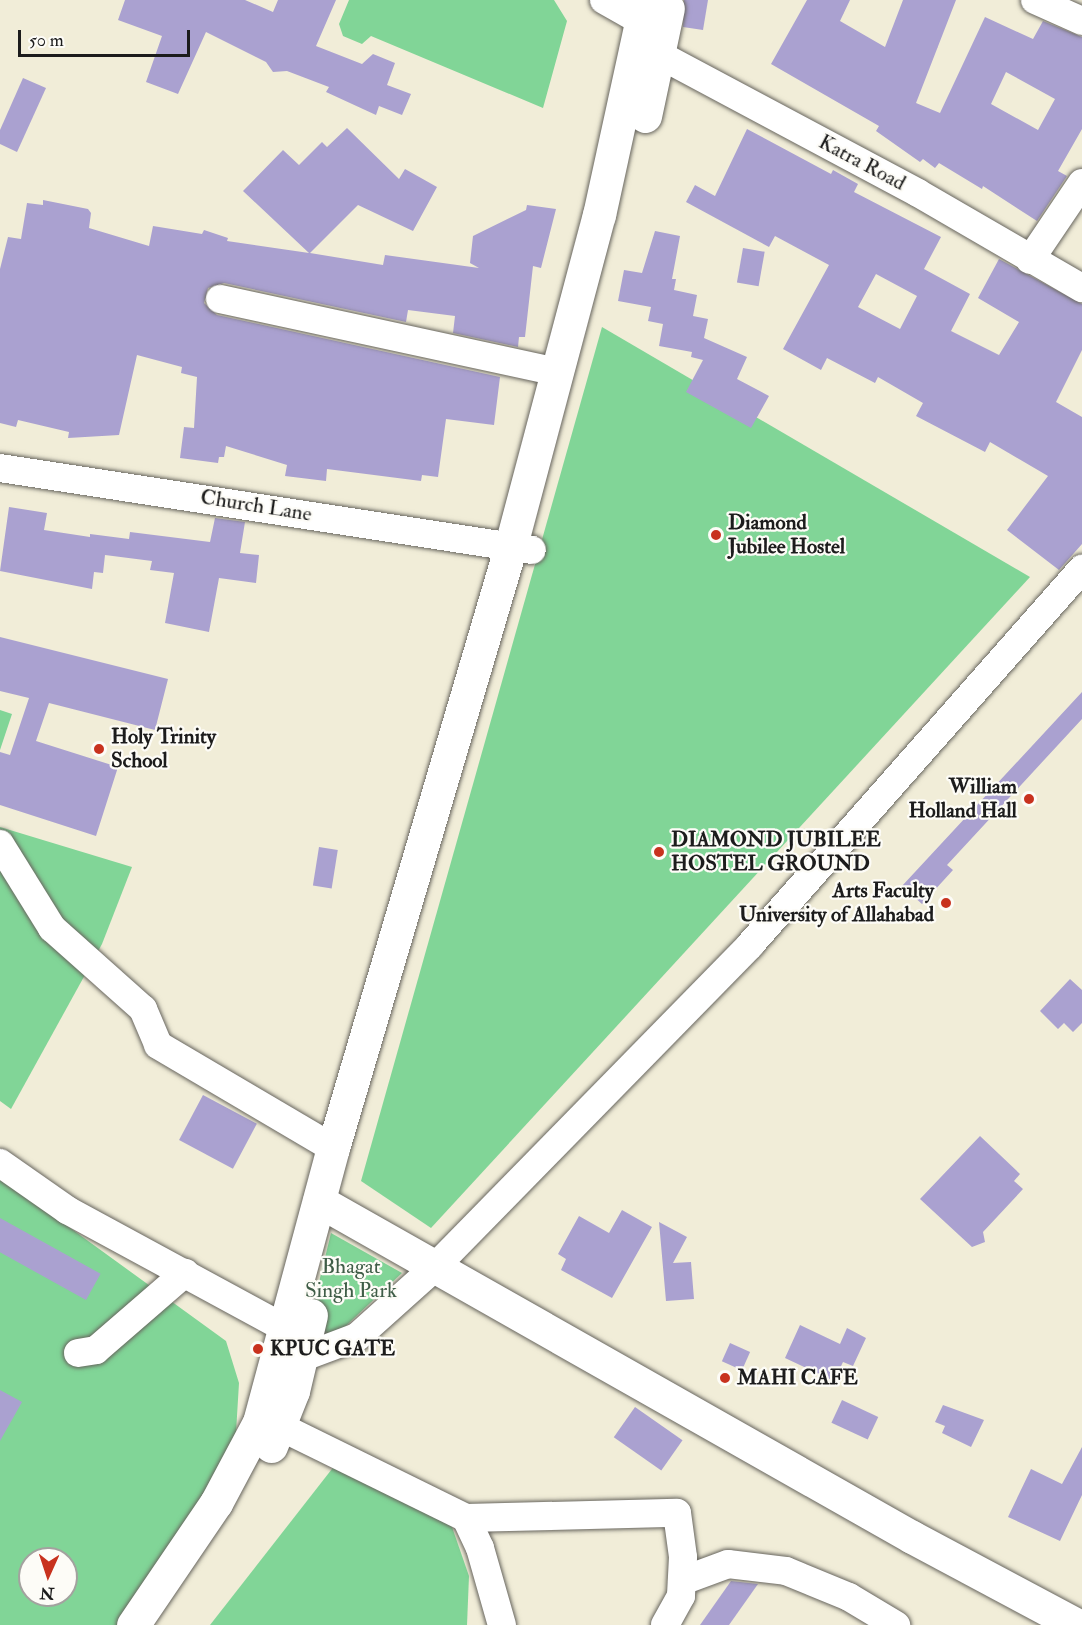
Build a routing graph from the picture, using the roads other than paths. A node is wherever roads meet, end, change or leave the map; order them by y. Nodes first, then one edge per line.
1 (604, 0) edge
2 (669, 0) edge
3 (1035, 0) edge
4 (1082, 21) edge
5 (647, 30) edge
6 (1082, 183) edge
7 (1030, 260) junction
8 (1082, 288) edge
9 (220, 299) dead end
10 (557, 372) junction
11 (0, 468) edge
12 (521, 547) junction
13 (1082, 569) edge
14 (0, 844) edge
15 (333, 1148) junction
16 (0, 1163) edge
17 (328, 1206) junction
18 (436, 1266) junction
19 (185, 1273) junction
20 (286, 1329) junction
21 (78, 1353) dead end
22 (301, 1358) junction
23 (279, 1426) junction
24 (466, 1518) junction
25 (682, 1581) junction
26 (133, 1625) edge
27 (160, 1625) edge
28 (502, 1625) edge
29 (665, 1625) edge
30 (896, 1625) edge
31 (1077, 1625) edge

1 - 5 street, Katra Road
2 - 5 main road
3 - 4 street
5 - 7 street, Katra Road
5 - 10 main road
5 - 12 main road
6 - 7 street
7 - 8 street, Katra Road
9 - 10 street
10 - 12 main road
11 - 12 street, Church Lane
12 - 15 main road
12 - 17 main road
13 - 18 street
14 - 15 street
15 - 17 main road
16 - 19 street
17 - 18 main road
17 - 20 main road
17 - 22 main road
18 - 22 street
18 - 31 main road
19 - 20 street
19 - 21 street
20 - 26 main road
22 - 23 main road
23 - 24 street
23 - 27 main road
24 - 25 street
24 - 28 street
25 - 29 street
25 - 30 street

